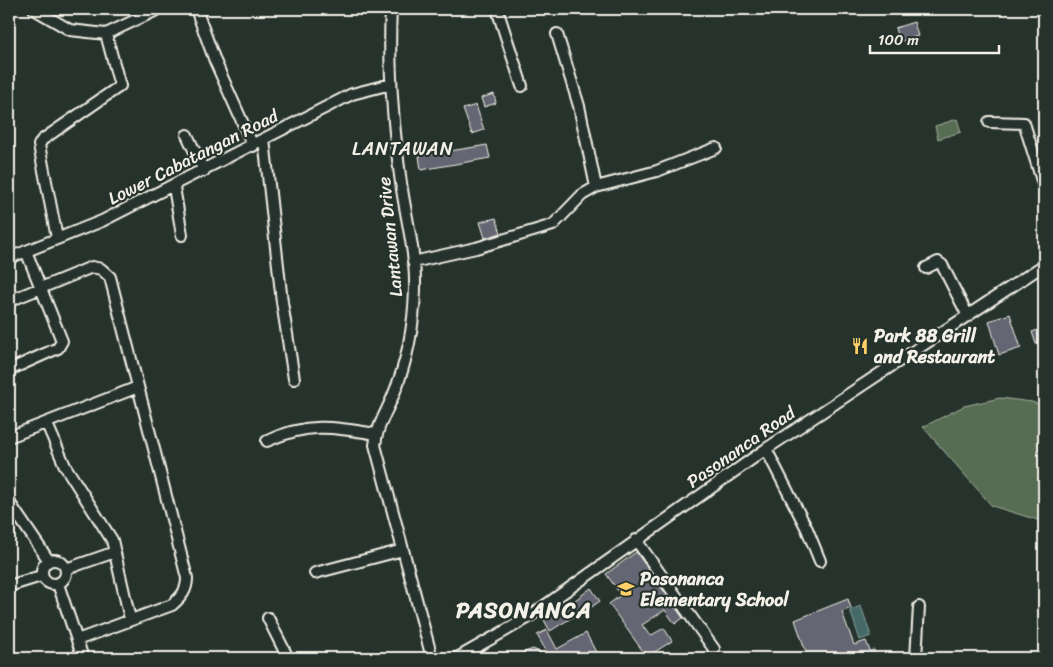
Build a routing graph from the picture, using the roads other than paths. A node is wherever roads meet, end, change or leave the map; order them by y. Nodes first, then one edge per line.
1 (34, 9) edge
2 (159, 9) edge
3 (196, 9) edge
4 (391, 9) edge
5 (497, 9) edge
6 (106, 34) junction
7 (557, 34) dead end
8 (391, 84) junction
9 (522, 86) dead end
10 (989, 122) dead end
11 (187, 134) dead end
12 (264, 139) junction
13 (253, 146) junction
14 (716, 148) dead end
15 (204, 171) junction
16 (174, 187) junction
17 (596, 187) junction
18 (1044, 187) edge
19 (182, 235) dead end
20 (58, 238) junction
21 (26, 251) junction
22 (9, 258) edge
23 (413, 262) junction
24 (1044, 265) edge
25 (926, 268) dead end
26 (40, 288) junction
27 (9, 301) edge
28 (968, 316) junction
29 (9, 370) edge
30 (294, 379) dead end
31 (138, 387) junction
32 (47, 424) junction
33 (376, 434) junction
34 (9, 437) edge
35 (267, 441) dead end
36 (766, 449) junction
37 (9, 502) edge
38 (636, 540) junction
39 (403, 550) junction
40 (115, 552) junction
41 (48, 561) junction
42 (820, 561) dead end
43 (66, 568) junction
44 (315, 573) dead end
45 (42, 576) junction
46 (58, 584) junction
47 (9, 586) edge
48 (919, 606) dead end
49 (268, 618) dead end
50 (130, 619) junction
51 (77, 640) junction
52 (714, 649) dead end
53 (83, 658) edge
54 (288, 658) edge
55 (432, 658) edge
56 (457, 658) edge
57 (916, 658) edge

1 - 6 street
2 - 6 street
3 - 13 street
4 - 8 street, Lantawan Drive
5 - 9 street
6 - 20 street
7 - 17 street
8 - 12 street, Lower Cabatangan Road
8 - 23 street, Lantawan Drive
10 - 18 street
11 - 15 street
12 - 13 street, Lower Cabatangan Road
12 - 30 street
13 - 15 street, Lower Cabatangan Road
14 - 17 street
15 - 16 street, Lower Cabatangan Road
16 - 19 street
16 - 20 street, Lower Cabatangan Road
17 - 23 street
20 - 21 street, Lower Cabatangan Road
21 - 22 street, Lower Cabatangan Road
21 - 26 street
23 - 33 street, Lantawan Drive
24 - 28 street, Pasonanca Road
25 - 28 street
26 - 27 street
26 - 29 street
26 - 31 street
28 - 36 street, Pasonanca Road
31 - 32 street
31 - 50 street
32 - 34 street
32 - 40 street
33 - 35 street
33 - 39 street
36 - 38 street, Pasonanca Road
36 - 42 street
37 - 41 street
38 - 52 street
38 - 56 street, Pasonanca Road
39 - 44 street
39 - 55 street
40 - 43 street
40 - 50 street
41 - 43 street
41 - 45 street
43 - 46 street
45 - 46 street
45 - 47 street
46 - 51 street
48 - 57 street
49 - 54 street
50 - 51 street
51 - 53 street

